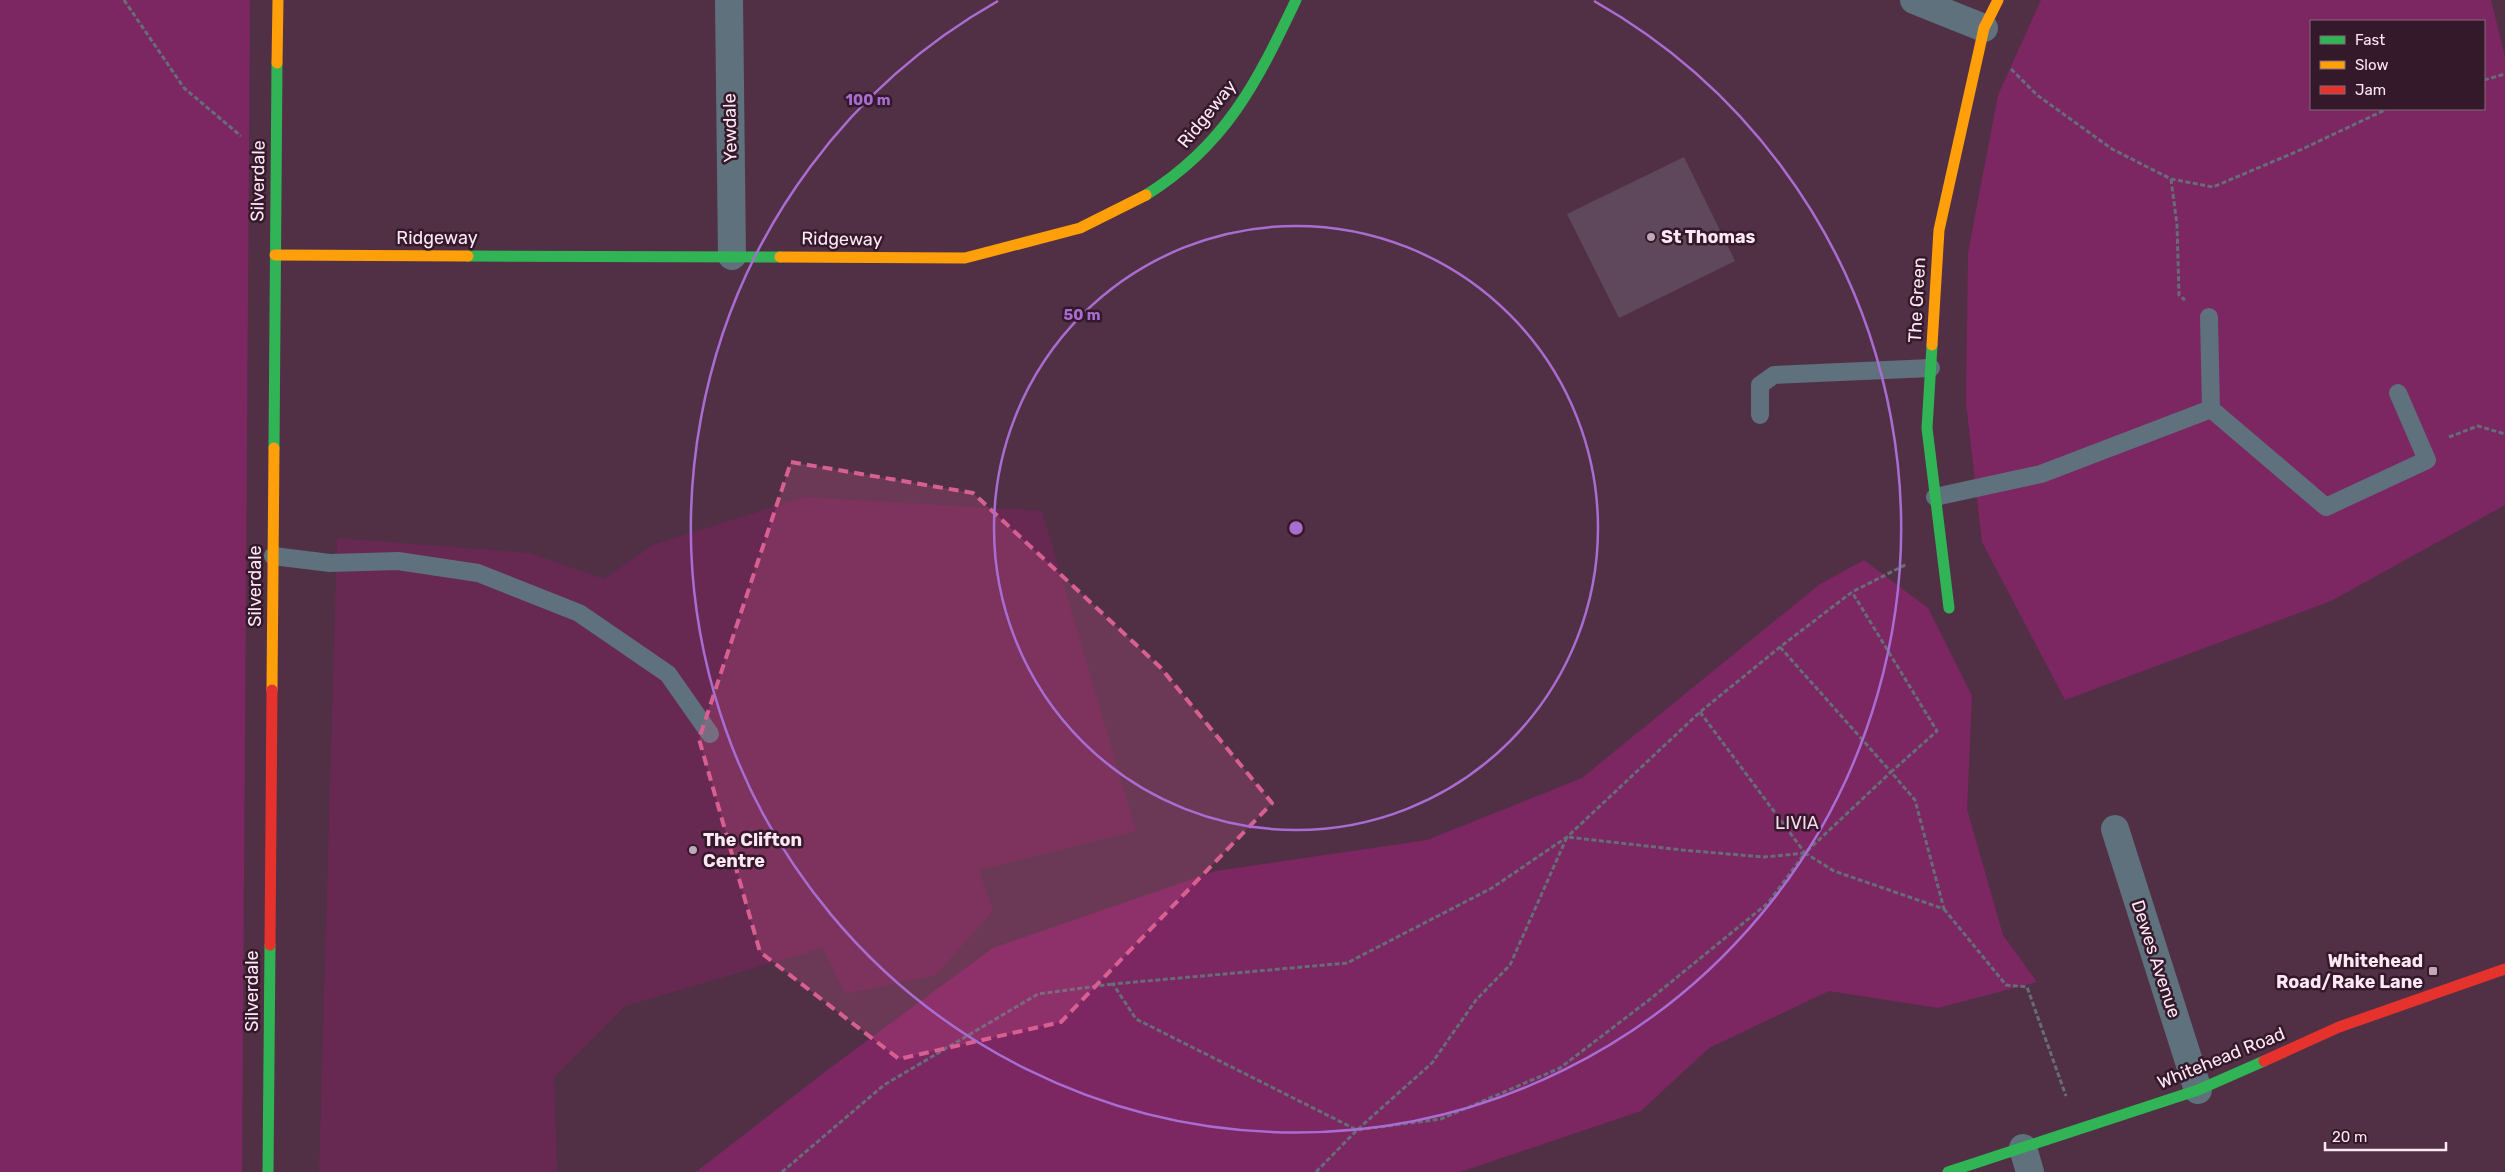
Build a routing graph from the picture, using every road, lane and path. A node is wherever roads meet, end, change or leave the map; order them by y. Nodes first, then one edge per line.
1 (124, 0) edge
2 (278, 0) edge
3 (729, 0) edge
4 (1296, 0) edge
5 (1914, 0) edge
6 (1998, 0) edge
7 (1984, 28) junction
8 (2505, 74) edge
9 (2485, 80) edge
10 (2385, 110) edge
11 (276, 161) junction
12 (2171, 179) junction
13 (275, 255) junction
14 (732, 256) junction
15 (2208, 317) joint
16 (1931, 368) junction
17 (2398, 393) dead end
18 (2211, 409) junction
19 (1760, 415) dead end
20 (2505, 434) edge
21 (2422, 448) junction
22 (1935, 497) junction
23 (1941, 547) junction
24 (272, 556) junction
25 (1852, 592) junction
26 (1948, 608) dead end
27 (1780, 647) junction
28 (1700, 712) junction
29 (710, 734) dead end
30 (1891, 772) junction
31 (2114, 829) dead end
32 (1567, 837) junction
33 (1805, 853) junction
34 (1944, 909) junction
35 (2505, 969) edge
36 (1113, 984) junction
37 (2198, 1090) junction
38 (2078, 1129) junction
39 (1357, 1130) junction
40 (2026, 1160) edge
41 (268, 1172) edge
42 (782, 1172) edge
43 (1316, 1172) edge
44 (1948, 1172) edge

1 - 11 path
2 - 11 street, Silverdale
3 - 14 street, Yewdale
4 - 14 street, Ridgeway
5 - 7 street
6 - 7 street, The Green
7 - 12 path
7 - 16 street, The Green
8 - 9 path
10 - 12 path
11 - 13 street, Silverdale
12 - 15 path
13 - 14 street, Ridgeway
13 - 24 street, Silverdale
15 - 18 lane
16 - 19 lane
16 - 22 street, The Green
17 - 21 lane
18 - 21 lane
18 - 22 lane
20 - 21 path
22 - 23 street, The Green
23 - 25 path
23 - 26 street, The Green
24 - 29 lane
24 - 41 street, Silverdale
25 - 27 path
25 - 30 path
27 - 28 path
27 - 30 path
28 - 32 path
28 - 33 path
30 - 33 path
30 - 34 path
31 - 37 street, Dewes Avenue
32 - 33 path
32 - 36 path
32 - 39 path
33 - 34 path
33 - 39 path
34 - 38 path
35 - 37 street, Whitehead Road
36 - 39 path
36 - 42 path
37 - 38 street, Whitehead Road
38 - 40 street, Whitehead Road
39 - 43 path
40 - 44 street, Whitehead Road

